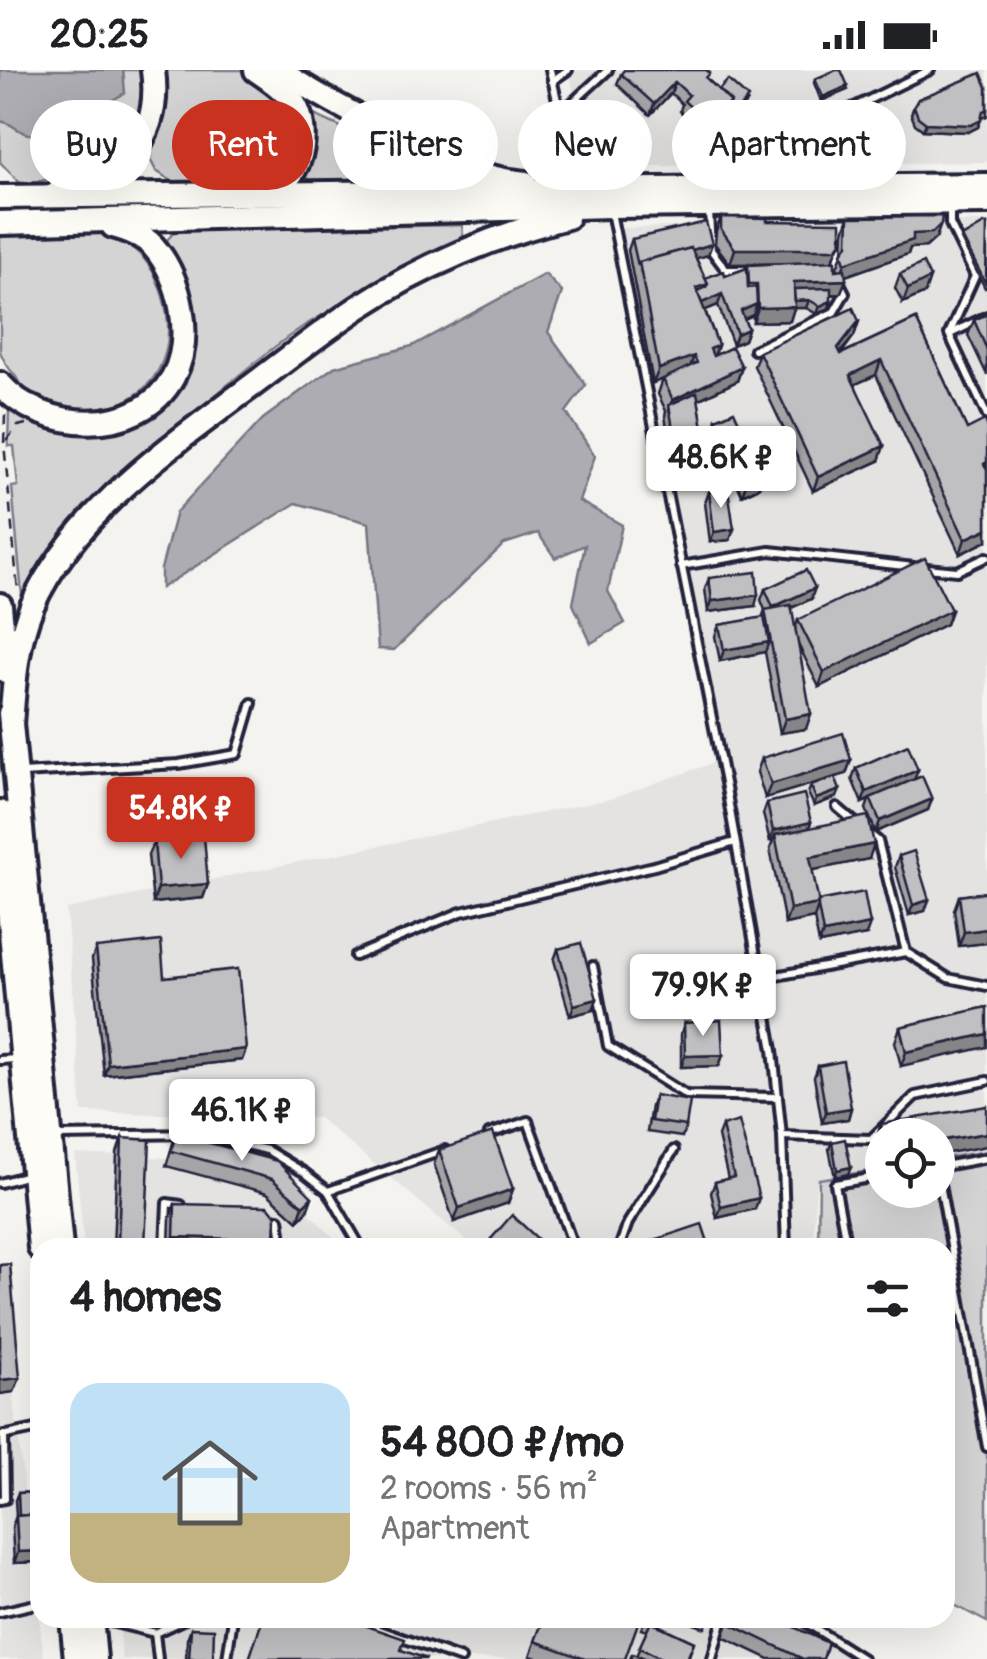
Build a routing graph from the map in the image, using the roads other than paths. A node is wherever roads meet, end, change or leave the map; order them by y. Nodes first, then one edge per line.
1 (152, 70) edge
2 (256, 70) edge
3 (280, 70) edge
4 (550, 70) edge
5 (568, 70) edge
6 (608, 70) edge
7 (930, 70) edge
8 (552, 81) junction
9 (557, 100) edge
10 (575, 100) edge
11 (869, 100) edge
12 (518, 182) edge
13 (987, 184) edge
14 (906, 185) edge
15 (518, 189) edge
16 (258, 194) junction
17 (7, 197) edge
18 (950, 202) junction
19 (987, 202) edge
20 (838, 204) junction
21 (708, 205) junction
22 (610, 206) junction
23 (90, 220) junction
24 (8, 222) edge
25 (816, 269) edge
26 (834, 269) junction
27 (762, 270) edge
28 (987, 316) edge
29 (949, 334) junction
30 (754, 350) dead end
31 (0, 384) edge
32 (987, 416) edge
33 (987, 557) edge
34 (680, 566) junction
35 (10, 601) edge
36 (252, 703) dead end
37 (11, 725) junction
38 (16, 774) junction
39 (838, 806) dead end
40 (0, 812) edge
41 (734, 842) junction
42 (4, 899) edge
43 (6, 952) edge
44 (906, 952) junction
45 (355, 956) dead end
46 (593, 966) dead end
47 (759, 979) junction
48 (987, 986) edge
49 (12, 1059) edge
50 (987, 1081) edge
51 (778, 1097) junction
52 (51, 1136) junction
53 (782, 1136) junction
54 (474, 1140) edge
55 (455, 1146) edge
56 (674, 1150) dead end
57 (987, 1158) edge
58 (955, 1166) edge
59 (34, 1173) junction
60 (865, 1179) edge
61 (0, 1183) edge
62 (328, 1191) junction
63 (185, 1206) edge
64 (945, 1208) edge
65 (260, 1217) edge
66 (39, 1238) edge
67 (60, 1238) edge
68 (165, 1238) edge
69 (281, 1238) edge
70 (354, 1238) edge
71 (570, 1238) edge
72 (623, 1238) edge
73 (786, 1238) edge
74 (845, 1238) edge
75 (950, 1238) edge
76 (955, 1266) edge
77 (30, 1430) edge
78 (2, 1436) edge
79 (987, 1447) edge
80 (0, 1500) edge
81 (30, 1605) edge
82 (0, 1612) edge
83 (74, 1628) edge
84 (88, 1628) edge
85 (137, 1628) edge
86 (164, 1628) edge
87 (232, 1628) edge
88 (374, 1628) edge
89 (721, 1628) edge
90 (815, 1628) edge
91 (820, 1628) edge
92 (820, 1631) junction
93 (155, 1632) junction
94 (78, 1657) edge
95 (158, 1659) edge
96 (227, 1659) edge
97 (461, 1659) edge
98 (712, 1659) edge
99 (862, 1659) edge

1 - 17 main road
2 - 16 main road
3 - 12 main road
4 - 8 lane
5 - 8 lane
6 - 10 lane
7 - 11 lane
8 - 9 lane
13 - 14 main road
15 - 16 main road
16 - 17 main road
18 - 19 main road
18 - 20 main road
18 - 29 lane
20 - 21 main road
20 - 26 lane
21 - 22 main road
21 - 27 lane
22 - 23 main road
22 - 34 lane
22 - 37 main road
23 - 24 main road
23 - 31 main road
25 - 26 lane
26 - 30 lane
28 - 29 lane
29 - 32 lane
33 - 34 lane
34 - 41 lane
35 - 37 main road
36 - 38 lane
37 - 38 main road
38 - 52 main road
39 - 44 lane
40 - 42 main road
41 - 45 lane
41 - 47 lane
42 - 43 main road
43 - 49 main road
44 - 47 lane
44 - 48 lane
46 - 51 lane
47 - 51 lane
49 - 59 main road
50 - 53 lane
51 - 53 lane
52 - 62 lane
52 - 67 main road
53 - 73 lane
54 - 71 lane
55 - 62 lane
56 - 72 lane
57 - 58 lane
59 - 61 lane
59 - 66 main road
60 - 74 lane
62 - 70 lane
63 - 68 lane
64 - 75 lane
65 - 69 lane
76 - 79 lane
77 - 78 lane
78 - 80 lane
81 - 82 lane
83 - 94 main road
84 - 94 main road
85 - 93 lane
86 - 93 lane
87 - 96 lane
88 - 97 lane
89 - 98 lane
90 - 92 lane
91 - 92 lane
92 - 99 lane
93 - 95 lane

